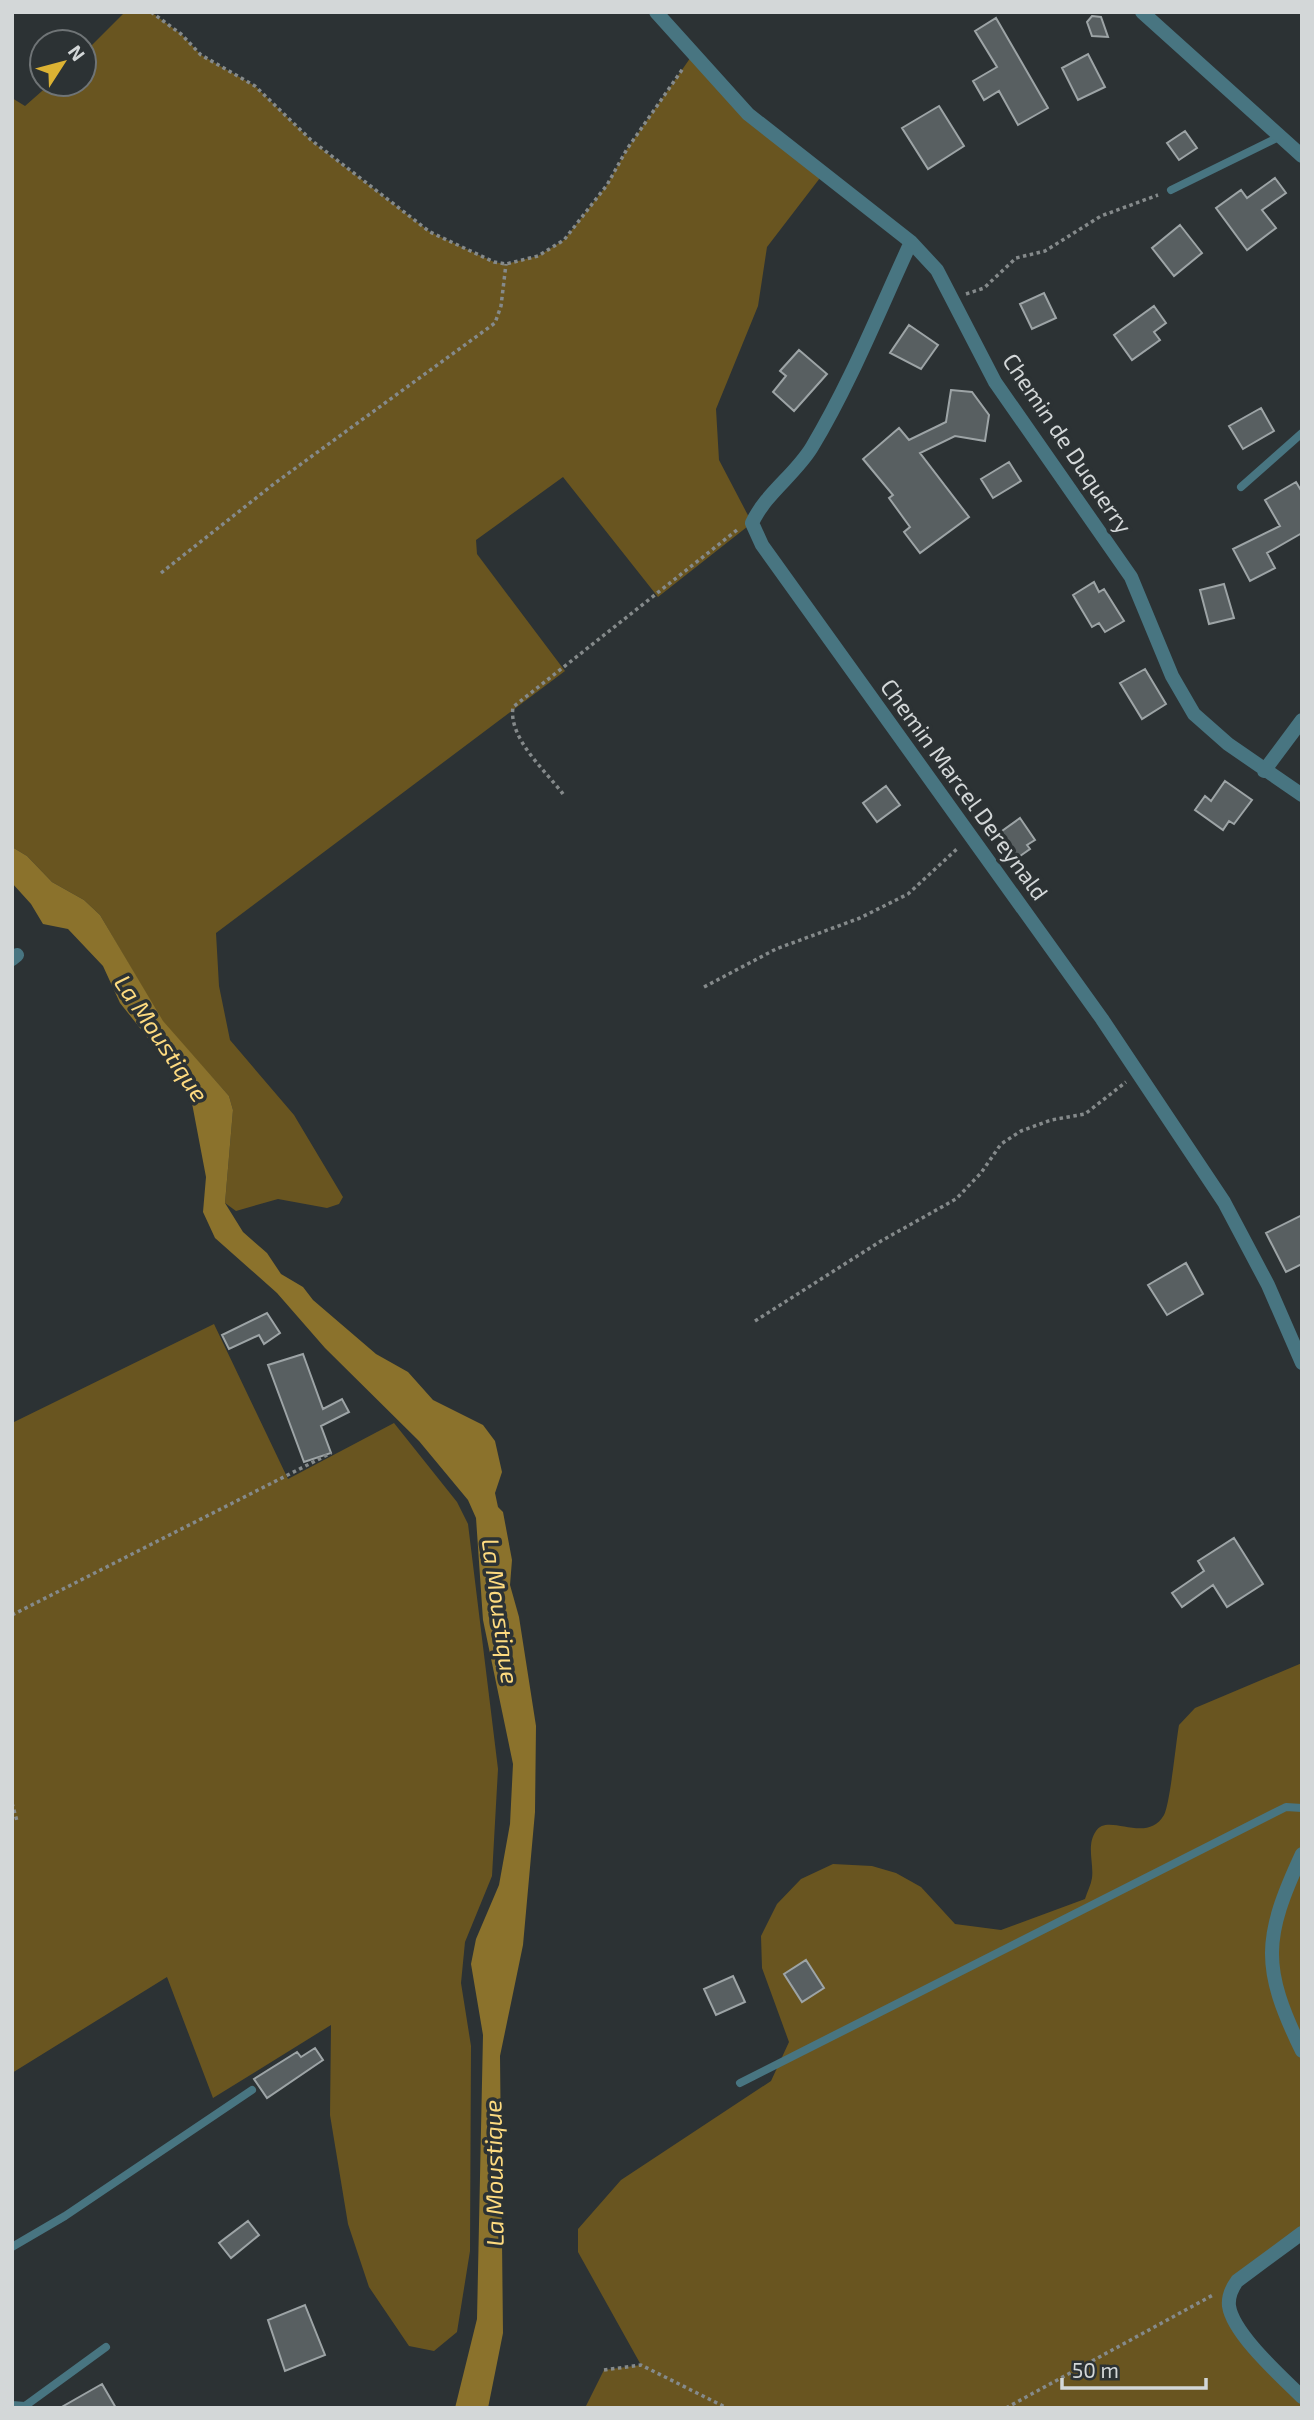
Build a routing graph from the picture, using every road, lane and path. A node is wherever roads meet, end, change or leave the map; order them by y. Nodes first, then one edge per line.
1 (151, 12) edge
2 (656, 12) edge
3 (1142, 12) edge
4 (694, 54) junction
5 (1282, 136) junction
6 (1302, 156) edge
7 (1171, 190) joint
8 (911, 242) junction
9 (506, 264) junction
10 (954, 298) junction
11 (1302, 433) edge
12 (1241, 487) dead end
13 (752, 523) junction
14 (161, 573) dead end
15 (1302, 720) edge
16 (1264, 771) junction
17 (563, 794) dead end
18 (1302, 795) edge
19 (972, 838) junction
20 (704, 987) dead end
21 (1142, 1079) junction
22 (755, 1321) dead end
23 (1302, 1363) edge
24 (331, 1452) dead end
25 (12, 1615) edge
26 (12, 1803) edge
27 (1302, 1808) edge
28 (18, 1821) dead end
29 (1302, 1854) edge
30 (1302, 2051) edge
31 (740, 2083) dead end
32 (253, 2090) dead end
33 (1302, 2234) edge
34 (12, 2247) edge
35 (1231, 2291) junction
36 (106, 2347) dead end
37 (604, 2370) dead end
38 (1302, 2397) edge
39 (12, 2405) edge
40 (727, 2408) edge
41 (1006, 2408) edge

1 - 9 path
2 - 4 street, Chemin de Duquerry
3 - 5 street
4 - 8 street, Chemin de Duquerry
4 - 9 path
5 - 6 street
5 - 7 lane
7 - 10 path
8 - 10 street, Chemin de Duquerry
8 - 13 street
9 - 14 path
10 - 16 street, Chemin de Duquerry
11 - 12 lane
13 - 17 path
13 - 19 street, Chemin Marcel Dereynald
15 - 16 street
16 - 18 street, Chemin de Duquerry
19 - 20 path
19 - 21 street, Chemin Marcel Dereynald
21 - 22 path
21 - 23 street, Chemin Marcel Dereynald
24 - 25 path
26 - 28 path
27 - 31 lane
29 - 30 street
32 - 34 lane
33 - 35 street
35 - 38 street
35 - 41 path
36 - 39 lane
37 - 40 path

